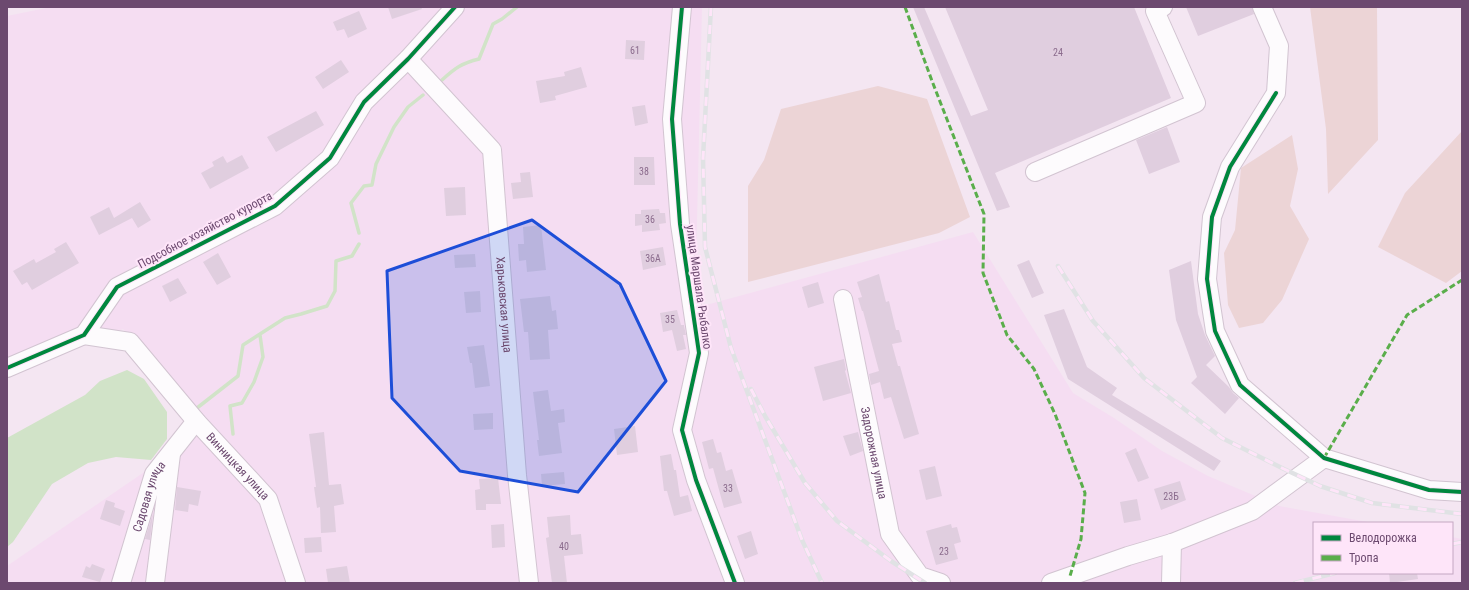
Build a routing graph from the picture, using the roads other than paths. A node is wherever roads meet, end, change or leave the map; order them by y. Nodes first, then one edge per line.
1 (455, 7) edge
2 (682, 7) edge
3 (1163, 7) edge
4 (1262, 7) edge
5 (408, 59) junction
6 (1035, 172) dead end
7 (843, 299) dead end
8 (84, 336) junction
9 (7, 368) edge
10 (196, 421) junction
11 (171, 453) junction
12 (1324, 458) junction
13 (1462, 492) edge
14 (1172, 543) junction
15 (121, 583) edge
16 (155, 583) edge
17 (296, 583) edge
18 (529, 583) edge
19 (734, 583) edge
20 (941, 583) edge
21 (1051, 583) edge
22 (1171, 583) edge

1 - 5 street, Подсобное хозяйство курорта
2 - 19 street, улица Маршала Рыбалко
3 - 6 street
4 - 12 street
5 - 8 street, Подсобное хозяйство курорта
5 - 18 street, Харьковская улица
7 - 20 street, Задорожная улица
8 - 9 street
8 - 10 street, Винницкая улица
10 - 11 street, Садовая улица
10 - 17 street, Винницкая улица
11 - 15 street, Садовая улица
11 - 16 street
12 - 13 street
12 - 14 street
14 - 21 street
14 - 22 street

